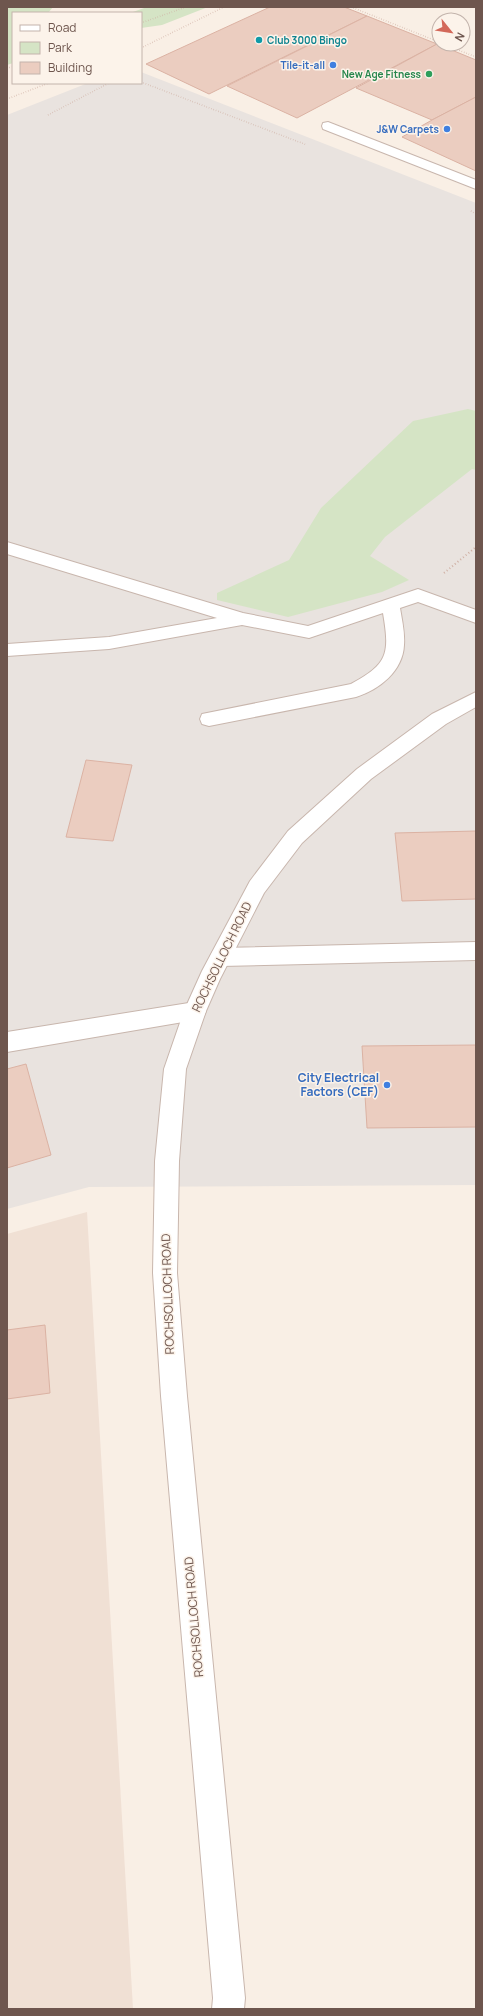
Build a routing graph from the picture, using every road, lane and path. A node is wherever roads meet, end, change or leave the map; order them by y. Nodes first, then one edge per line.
1 (186, 7) edge
2 (224, 7) edge
3 (351, 7) edge
4 (142, 23) edge
5 (431, 39) edge
6 (142, 48) edge
7 (463, 52) edge
8 (476, 57) edge
9 (46, 84) edge
10 (108, 84) edge
11 (7, 99) edge
12 (48, 115) dead end
13 (328, 126) dead end
14 (476, 185) edge
15 (476, 547) edge
16 (7, 548) edge
17 (418, 595) junction
18 (390, 604) junction
19 (476, 617) edge
20 (242, 619) junction
21 (7, 650) edge
22 (476, 699) edge
23 (209, 719) dead end
24 (476, 951) edge
25 (221, 957) junction
26 (195, 1011) junction
27 (7, 1042) edge
28 (228, 2009) edge

1 - 4 path
2 - 6 path
3 - 5 path
7 - 8 path
9 - 11 path
10 - 12 path
13 - 14 street
15 - 17 path
16 - 20 street
17 - 18 street
17 - 19 street
18 - 20 street
18 - 23 street
20 - 21 street
22 - 25 street, ROCHSOLLOCH ROAD
24 - 25 street
25 - 26 street, ROCHSOLLOCH ROAD
26 - 27 street
26 - 28 street, ROCHSOLLOCH ROAD

